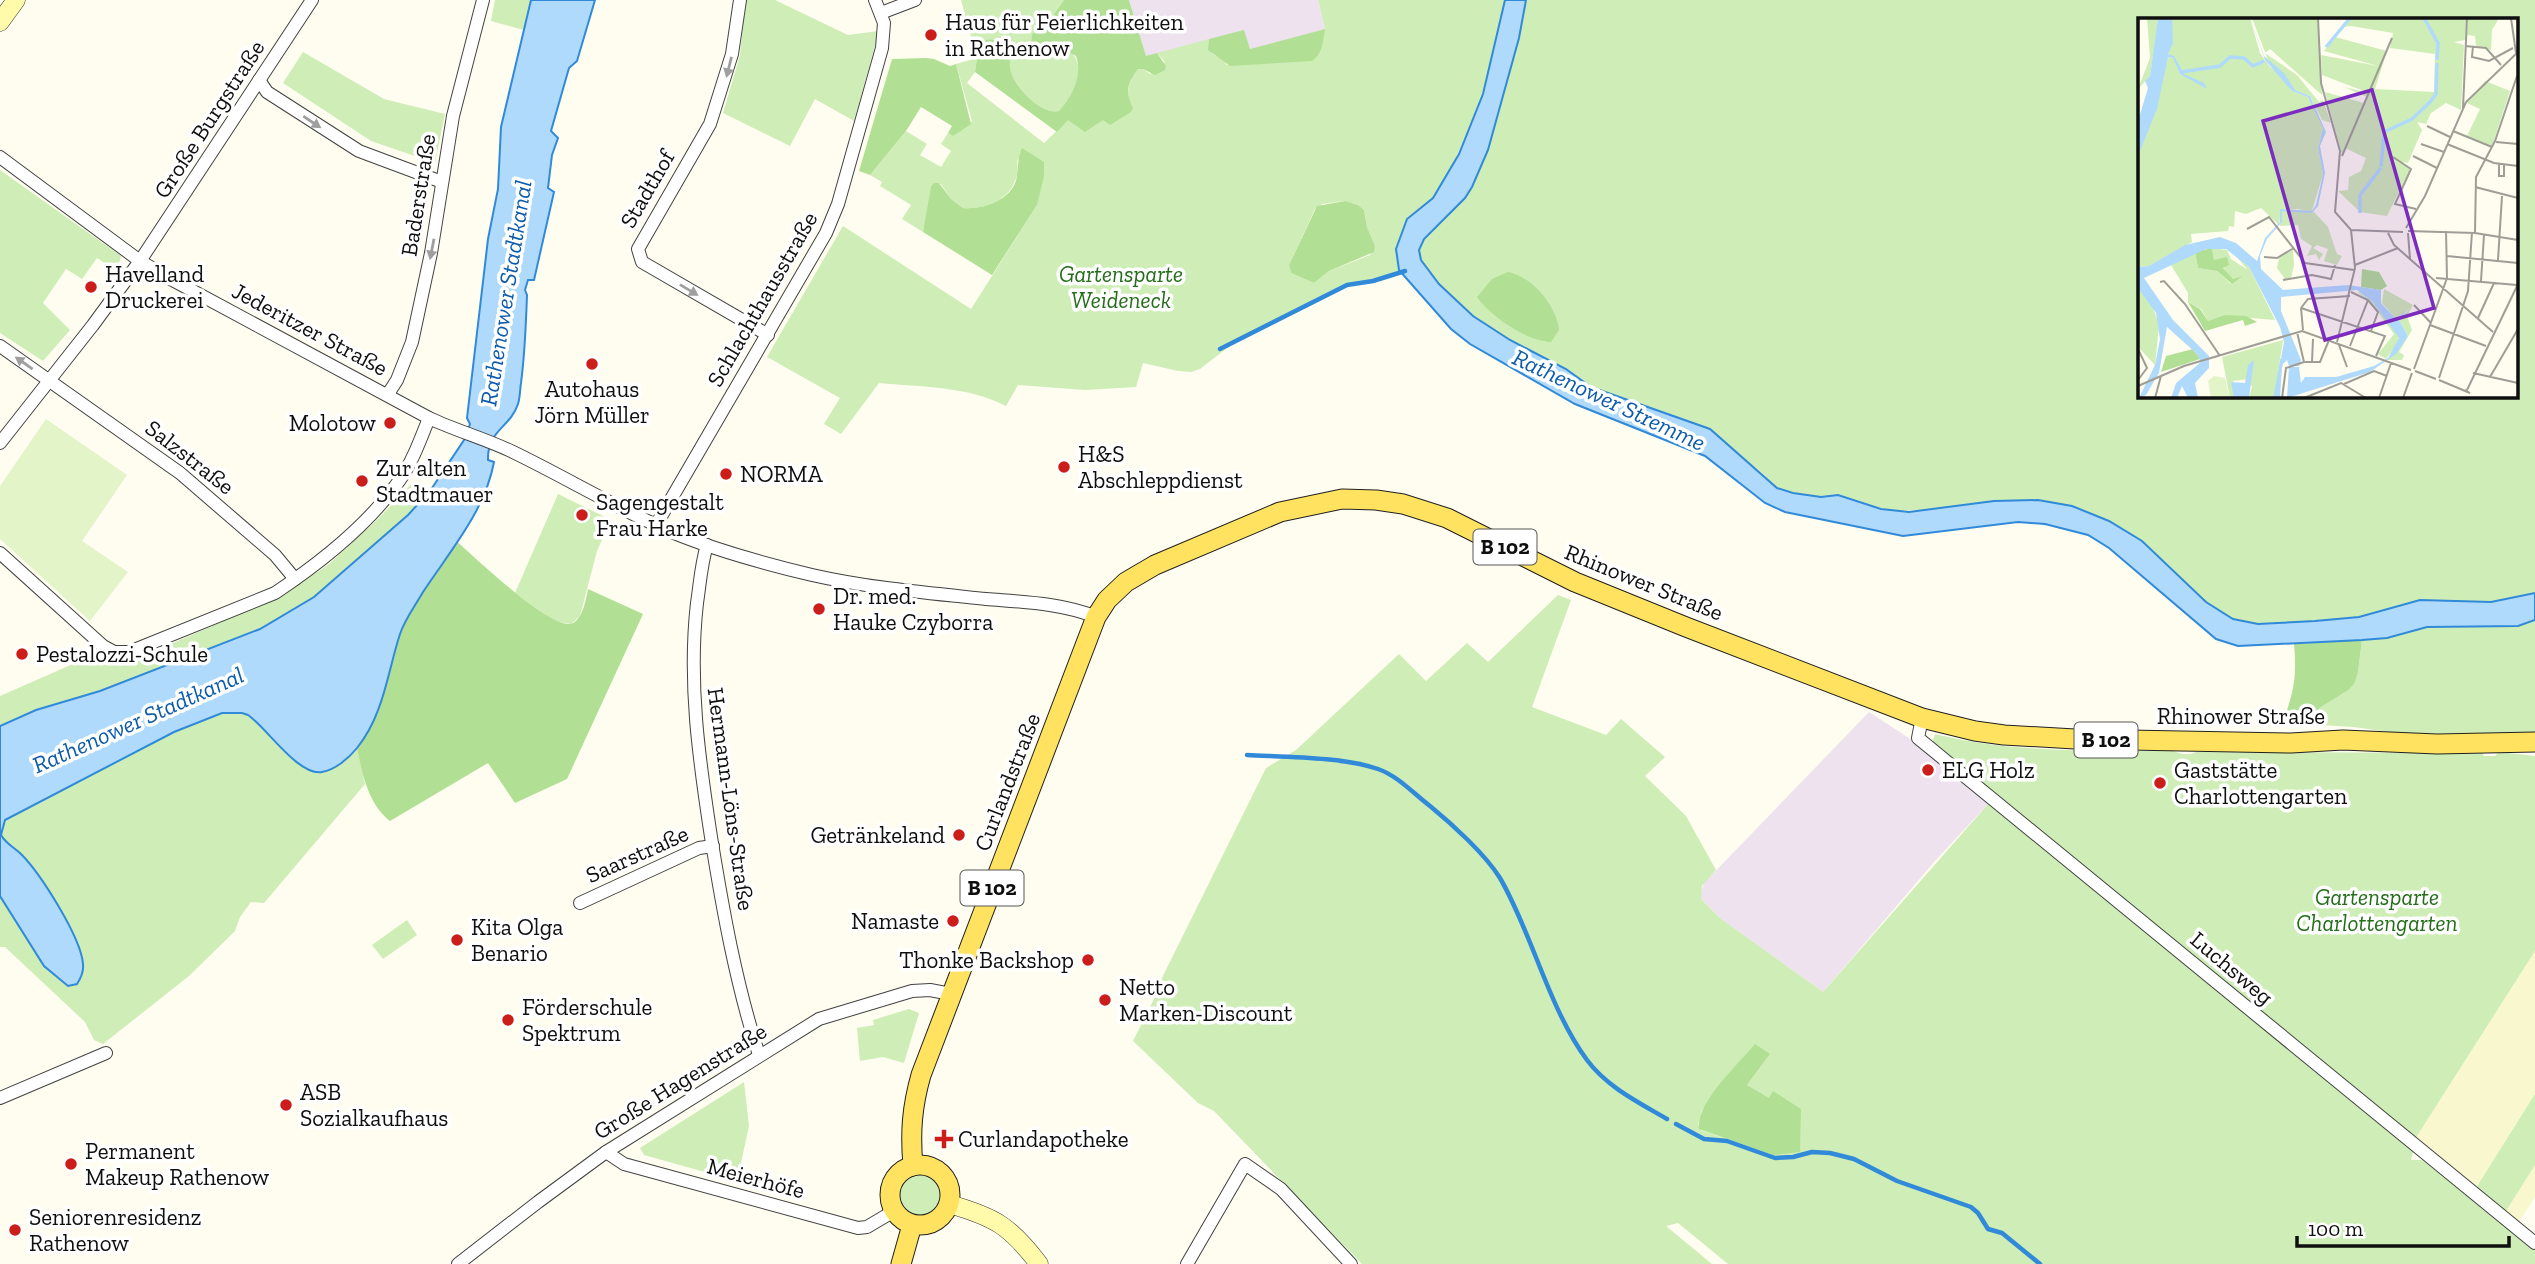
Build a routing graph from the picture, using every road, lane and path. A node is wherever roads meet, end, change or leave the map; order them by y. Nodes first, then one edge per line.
1 (16, 0) edge
2 (312, 0) edge
3 (483, 0) edge
4 (740, 0) edge
5 (875, 0) edge
6 (915, 0) edge
7 (881, 13) junction
8 (0, 22) edge
9 (260, 80) junction
10 (0, 157) edge
11 (442, 182) junction
12 (140, 261) junction
13 (768, 335) junction
14 (0, 346) edge
15 (48, 380) junction
16 (388, 394) junction
17 (429, 418) junction
18 (0, 443) edge
19 (656, 525) junction
20 (707, 545) junction
21 (0, 553) edge
22 (295, 579) junction
23 (1096, 617) junction
24 (1923, 718) junction
25 (2535, 742) edge
26 (713, 846) junction
27 (580, 903) dead end
28 (951, 994) junction
29 (106, 1053) dead end
30 (759, 1055) junction
31 (0, 1098) edge
32 (606, 1152) junction
33 (913, 1166) junction
34 (949, 1204) junction
35 (894, 1211) junction
36 (912, 1225) junction
37 (2535, 1243) edge
38 (458, 1264) edge
39 (901, 1264) edge
40 (1039, 1264) edge
41 (1187, 1264) edge
42 (1351, 1264) edge

1 - 8 street
2 - 9 street, Große Burgstraße
3 - 11 street, Baderstraße
4 -> 13 street, Stadthof
5 - 7 street, Schlachthausstraße
6 - 7 street
7 - 13 street, Schlachthausstraße
9 -> 11 street
9 - 12 street, Große Burgstraße
10 - 12 street, Jederitzer Straße
11 -> 16 street, Baderstraße
12 - 15 street, Große Burgstraße
12 - 16 street, Jederitzer Straße
13 - 19 street, Schlachthausstraße
15 -> 14 street, Salzstraße
15 - 18 street, Große Burgstraße
15 - 22 street, Salzstraße
16 - 17 street, Jederitzer Straße
17 - 19 street, Jederitzer Straße
17 - 22 street
19 - 20 street
20 - 23 street
20 - 26 street, Hermann-Löns-Straße
21 - 22 street
23 - 24 main road, Rhinower Straße / B 102
23 - 28 main road, Curlandstraße / B 102
24 - 25 main road, Rhinower Straße / B 102
24 - 37 street, Luchsweg
26 - 27 street, Saarstraße
26 - 30 street, Hermann-Löns-Straße
28 - 30 street, Große Hagenstraße
28 - 33 main road, Curlandstraße / B 102
29 - 31 street
30 - 32 street, Große Hagenstraße
32 - 35 street, Meierhöfe
32 - 38 street, Große Hagenstraße
33 - 34 main road
33 - 35 main road
34 - 36 main road
34 - 40 street
35 - 36 main road
36 - 39 main road
41 - 42 street

